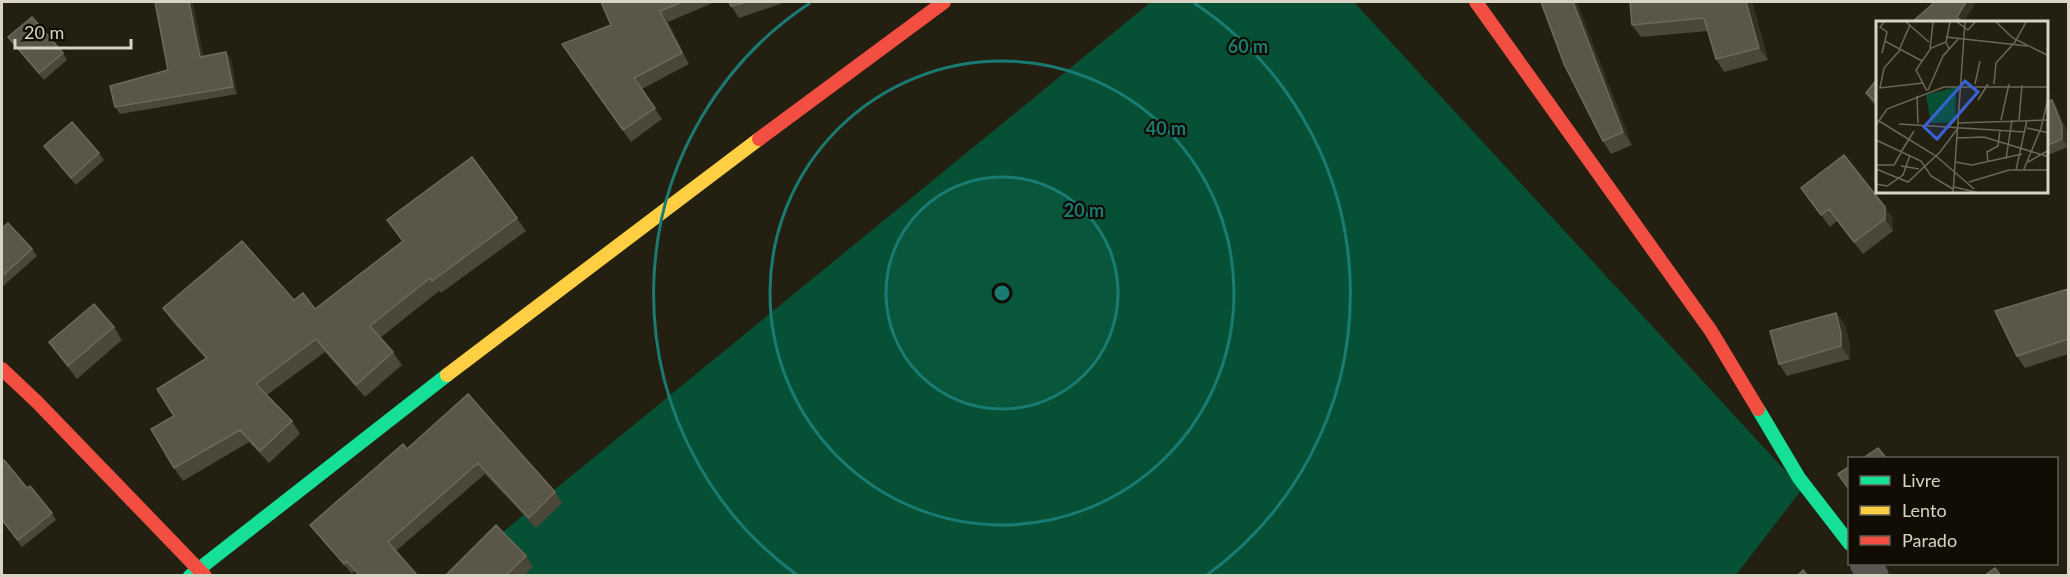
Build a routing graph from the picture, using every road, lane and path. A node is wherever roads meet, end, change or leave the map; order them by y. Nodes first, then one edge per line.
1 (944, 2) edge
2 (1476, 2) edge
3 (2, 369) edge
4 (1848, 541) edge
5 (197, 573) edge

1 - 5 street
2 - 4 street
3 - 5 street

